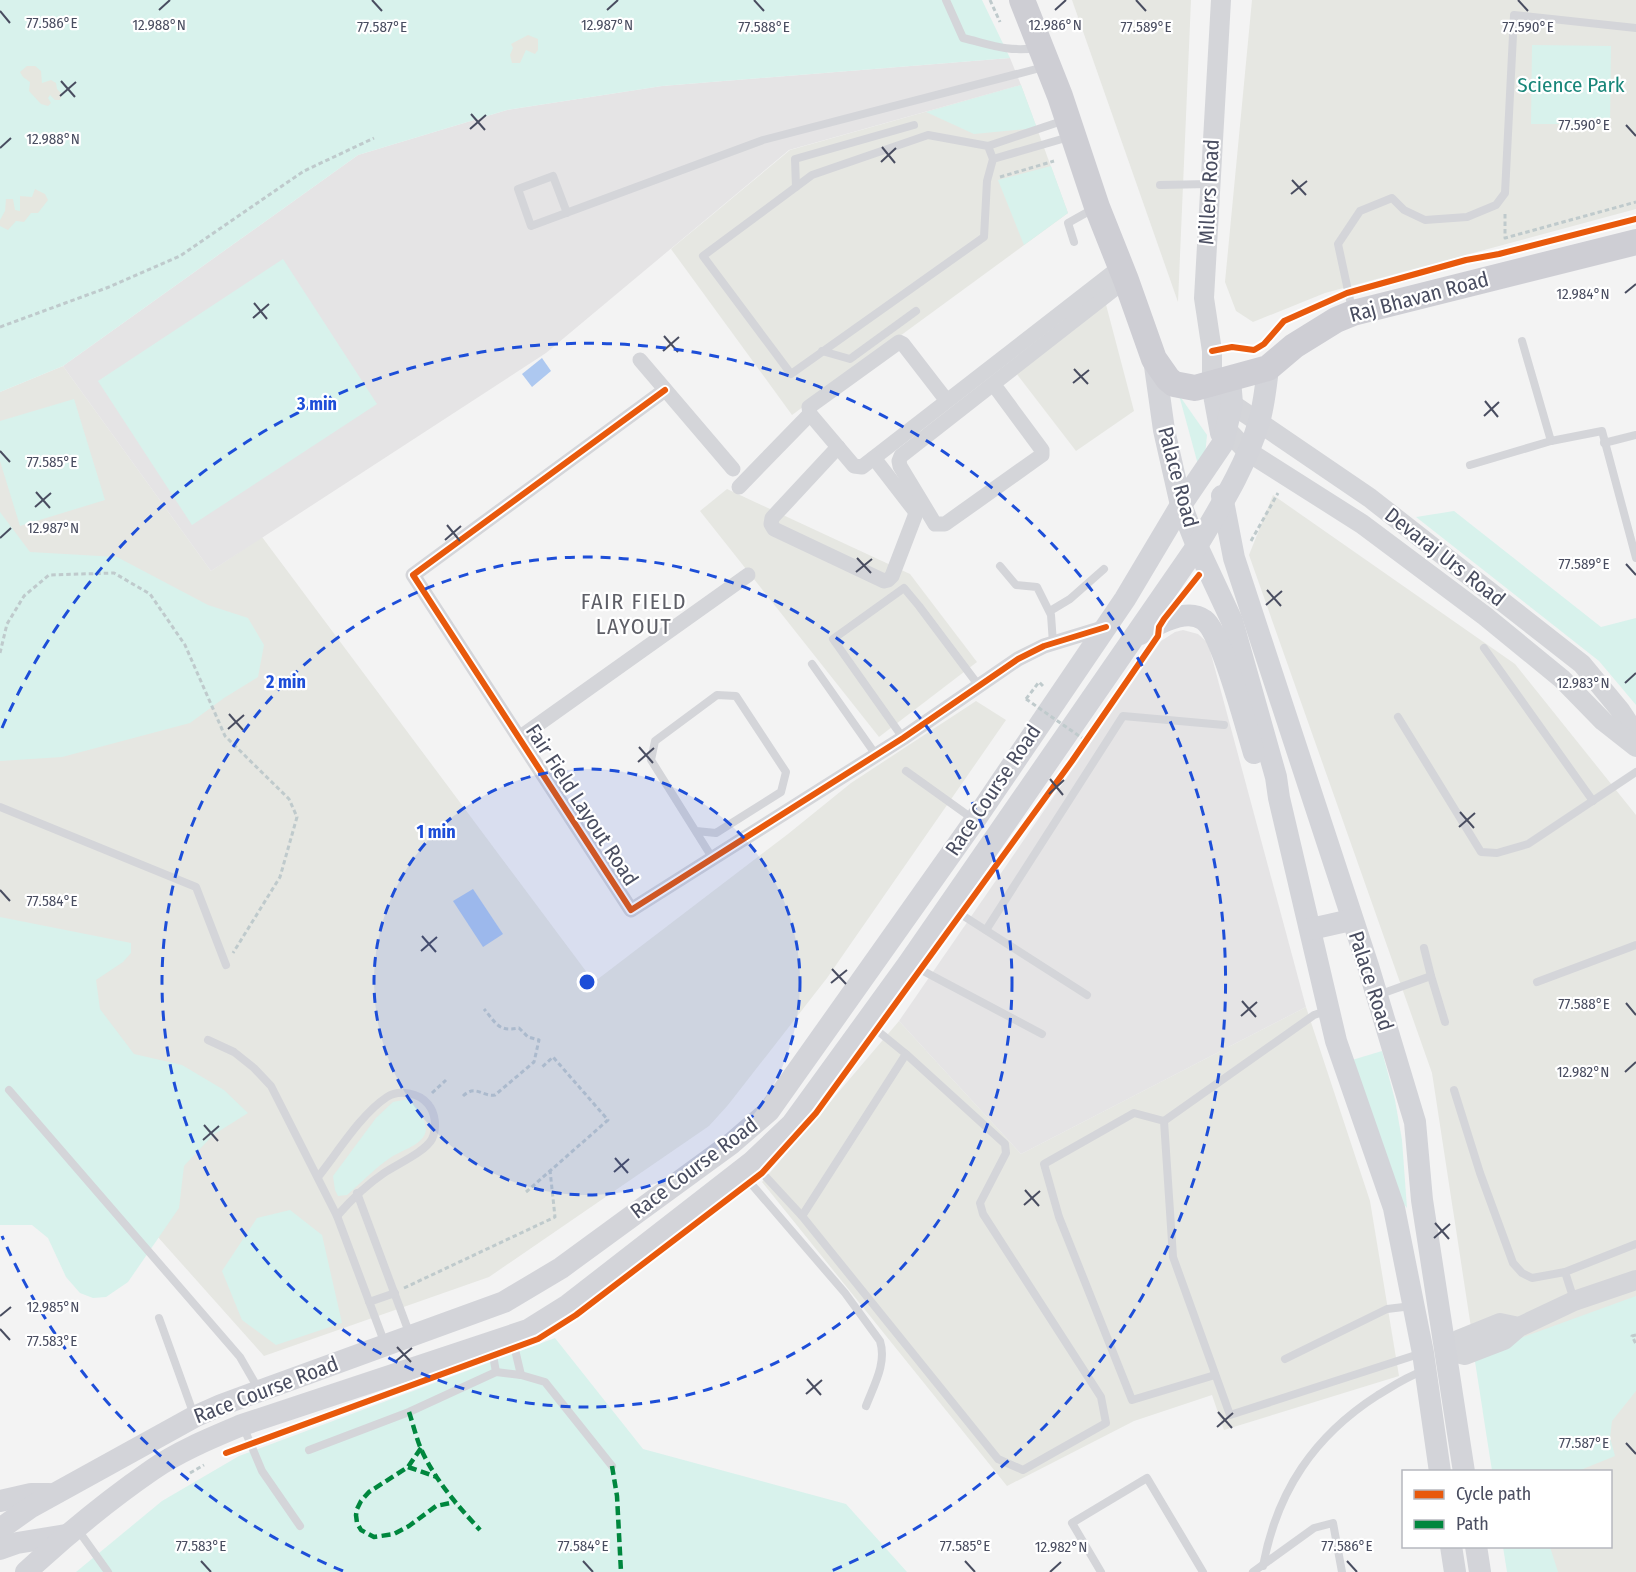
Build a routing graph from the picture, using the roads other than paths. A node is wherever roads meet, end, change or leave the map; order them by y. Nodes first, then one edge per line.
1 (946, 0) edge
2 (1022, 0) edge
3 (1221, 0) edge
4 (1636, 28) edge
5 (1045, 57) junction
6 (914, 125) dead end
7 (1071, 127) junction
8 (988, 146) junction
9 (993, 159) junction
10 (1209, 184) junction
11 (1160, 185) dead end
12 (796, 187) junction
13 (1097, 207) junction
14 (567, 213) junction
15 (1074, 242) dead end
16 (1636, 242) edge
17 (1124, 273) junction
18 (916, 311) dead end
19 (1353, 313) junction
20 (1522, 341) dead end
21 (822, 351) junction
22 (1154, 359) junction
23 (640, 360) dead end
24 (1268, 368) junction
25 (994, 385) junction
26 (1225, 389) junction
27 (665, 390) junction
28 (947, 401) junction
29 (810, 414) junction
30 (1259, 422) junction
31 (1636, 435) edge
32 (1224, 436) junction
33 (1551, 441) junction
34 (1604, 442) junction
35 (838, 447) junction
36 (1247, 451) junction
37 (874, 458) junction
38 (1470, 465) dead end
39 (733, 469) dead end
40 (739, 487) dead end
41 (1222, 503) junction
42 (1181, 505) junction
43 (1197, 546) junction
44 (1636, 557) edge
45 (1000, 566) dead end
46 (1104, 569) dead end
47 (748, 575) dead end
48 (1050, 611) junction
49 (1106, 627) junction
50 (1136, 636) junction
51 (1053, 643) junction
52 (1484, 648) dead end
53 (812, 664) dead end
54 (979, 686) junction
55 (1398, 717) dead end
56 (1224, 725) dead end
57 (1636, 734) edge
58 (519, 738) junction
59 (903, 738) junction
60 (1636, 747) edge
61 (876, 755) junction
62 (906, 771) dead end
63 (1636, 772) edge
64 (1279, 798) junction
65 (1593, 801) junction
66 (0, 807) edge
67 (975, 820) junction
68 (696, 831) junction
69 (713, 859) junction
70 (947, 905) junction
71 (1351, 920) junction
72 (1311, 929) junction
73 (986, 930) junction
74 (1636, 945) edge
75 (1424, 948) dead end
76 (908, 964) junction
77 (226, 965) road end
78 (1431, 976) junction
79 (1537, 982) dead end
80 (1087, 995) dead end
81 (1377, 996) junction
82 (1328, 1010) junction
83 (867, 1022) junction
84 (1445, 1022) dead end
85 (1042, 1034) dead end
86 (208, 1041) dead end
87 (906, 1054) junction
88 (9, 1090) dead end
89 (1454, 1090) dead end
90 (1164, 1121) junction
91 (746, 1166) junction
92 (318, 1177) junction
93 (357, 1193) junction
94 (337, 1216) junction
95 (801, 1216) junction
96 (1636, 1244) edge
97 (1565, 1272) junction
98 (1636, 1280) edge
99 (394, 1293) junction
100 (1574, 1301) junction
101 (369, 1302) junction
102 (1413, 1305) junction
103 (159, 1318) dead end
104 (512, 1335) junction
105 (410, 1337) junction
106 (490, 1343) junction
107 (385, 1345) junction
108 (1450, 1354) junction
109 (1285, 1359) dead end
110 (1424, 1362) junction
111 (496, 1372) junction
112 (521, 1375) junction
113 (1215, 1375) junction
114 (260, 1391) junction
115 (866, 1406) dead end
116 (194, 1417) junction
117 (242, 1425) junction
118 (309, 1450) dead end
119 (612, 1466) dead end
120 (1440, 1470) edge
121 (1464, 1470) edge
122 (54, 1494) junction
123 (0, 1501) edge
124 (300, 1526) dead end
125 (0, 1529) edge
126 (71, 1531) junction
127 (1451, 1548) edge
128 (1476, 1548) edge
129 (0, 1549) edge
130 (1263, 1566) junction
131 (26, 1572) edge
132 (108, 1572) edge
133 (1101, 1572) edge
134 (1203, 1572) edge
135 (1253, 1572) edge
136 (1342, 1572) edge
137 (1455, 1572) edge
138 (1479, 1572) edge

1 - 5 lane
2 - 5 main road, Palace Road
3 - 10 street, Millers Road
4 - 19 lane
5 - 7 main road, Palace Road
5 - 14 lane
6 - 12 lane
7 - 8 lane
7 - 9 lane
7 - 13 main road, Palace Road
8 - 9 lane
8 - 12 lane
9 - 21 lane
10 - 11 lane
10 - 26 street, Millers Road
12 - 21 lane
13 - 15 lane
13 - 17 main road, Palace Road
14 - 14 lane
16 - 19 main road, Raj Bhavan Road
17 - 22 main road, Palace Road
17 - 25 street
17 - 28 street
18 - 21 lane
19 - 24 main road, Raj Bhavan Road
20 - 33 lane
22 - 26 main road, Palace Road
22 - 42 main road, Palace Road
23 - 27 street
24 - 26 main road, Palace Road
24 - 30 main road
25 - 25 street
26 - 30 street, Devaraj Urs Road
26 - 32 main road, Palace Road
27 - 39 street
27 - 58 street, Fair Field Layout Road
28 - 29 street
28 - 37 street
29 - 35 street
29 - 40 street
30 - 36 main road, Race Course Road
30 - 57 street, Devaraj Urs Road
31 - 34 lane
32 - 36 street, Devaraj Urs Road
32 - 41 main road, Palace Road
32 - 42 main road, Race Course Road
33 - 34 lane
33 - 38 lane
34 - 44 lane
35 - 37 street
35 - 37 street
36 - 41 main road, Race Course Road
36 - 60 street, Devaraj Urs Road
41 - 43 main road, Race Course Road
41 - 71 main road, Palace Road
42 - 43 main road, Palace Road
42 - 49 main road, Race Course Road
43 - 50 main road, Race Course Road
43 - 64 main road, Palace Road
45 - 48 lane
46 - 48 lane
47 - 58 street, Fair Field Layout Road
48 - 51 lane
49 - 51 street, Fair Field Layout Road
49 - 67 main road, Race Course Road
50 - 64 main road, Palace Road
50 - 70 main road, Race Course Road
51 - 54 street, Fair Field Layout Road
52 - 65 lane
53 - 61 lane
54 - 59 street, Fair Field Layout Road
54 - 59 lane
55 - 65 lane
56 - 73 lane
58 - 69 street, Fair Field Layout Road
59 - 61 street, Fair Field Layout Road
61 - 69 street, Fair Field Layout Road
62 - 67 lane
63 - 65 lane
64 - 72 main road, Palace Road
66 - 77 lane
67 - 105 main road, Race Course Road
68 - 68 lane
68 - 69 lane
70 - 73 lane
70 - 76 main road, Race Course Road
71 - 72 main road
71 - 81 main road, Palace Road
72 - 82 main road, Palace Road
73 - 80 lane
74 - 79 lane
75 - 78 lane
76 - 83 main road, Race Course Road
76 - 85 lane
78 - 81 lane
78 - 84 lane
81 - 108 main road, Palace Road
82 - 90 lane
82 - 102 main road, Palace Road
83 - 87 lane
83 - 91 main road, Race Course Road
86 - 92 lane
87 - 95 lane
87 - 95 lane
88 - 114 lane
89 - 97 lane
90 - 113 lane
90 - 113 lane
91 - 95 lane
91 - 104 main road, Race Course Road
91 - 115 lane
92 - 93 lane
92 - 94 lane
93 - 94 lane
93 - 99 lane
94 - 101 lane
96 - 97 lane
97 - 100 lane
98 - 100 street
99 - 101 lane
99 - 105 lane
100 - 108 street
101 - 107 lane
102 - 109 lane
102 - 110 main road, Palace Road
103 - 116 lane
104 - 106 main road, Race Course Road
104 - 112 lane
105 - 107 main road, Race Course Road
106 - 111 lane
106 - 117 main road, Race Course Road
107 - 114 main road, Race Course Road
108 - 110 street
108 - 121 main road, Palace Road
110 - 113 lane
110 - 120 main road, Palace Road
110 - 130 lane
111 - 112 lane
111 - 118 lane
112 - 119 lane
114 - 116 main road, Race Course Road
116 - 122 main road, Race Course Road
117 - 124 lane
117 - 126 main road, Race Course Road
122 - 123 main road
122 - 125 main road, Race Course Road
126 - 129 main road, Race Course Road
126 - 131 main road, Race Course Road
126 - 132 lane
127 - 137 main road
128 - 138 main road
130 - 135 lane
130 - 136 lane
133 - 134 lane

